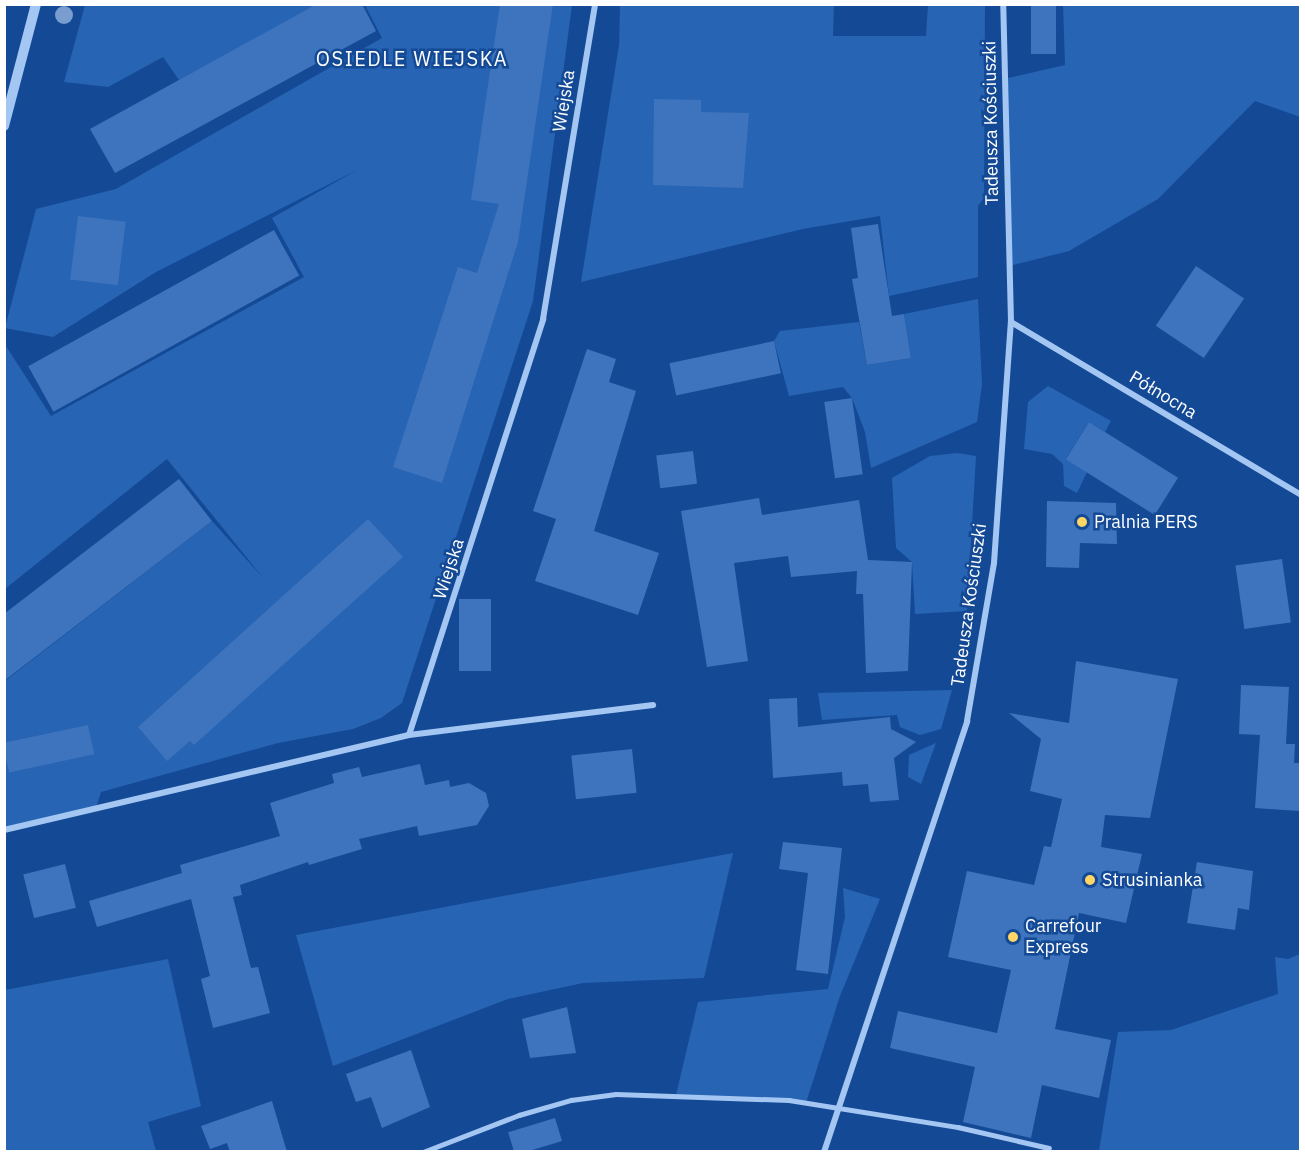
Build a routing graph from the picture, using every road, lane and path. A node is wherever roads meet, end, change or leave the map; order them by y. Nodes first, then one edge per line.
1 (36, 4) edge
2 (595, 4) edge
3 (1003, 4) edge
4 (4, 126) edge
5 (1011, 322) junction
6 (1300, 494) edge
7 (653, 705) dead end
8 (409, 735) junction
9 (4, 830) edge
10 (838, 1110) junction
11 (423, 1152) edge
12 (824, 1152) edge
13 (1049, 1152) edge

1 - 4 street
2 - 8 street, Wiejska
3 - 5 street, Tadeusza Kościuszki
5 - 6 street, Północna
5 - 10 street, Tadeusza Kościuszki
7 - 8 street
8 - 9 street
10 - 11 lane
10 - 12 street, Tadeusza Kościuszki
10 - 13 lane

